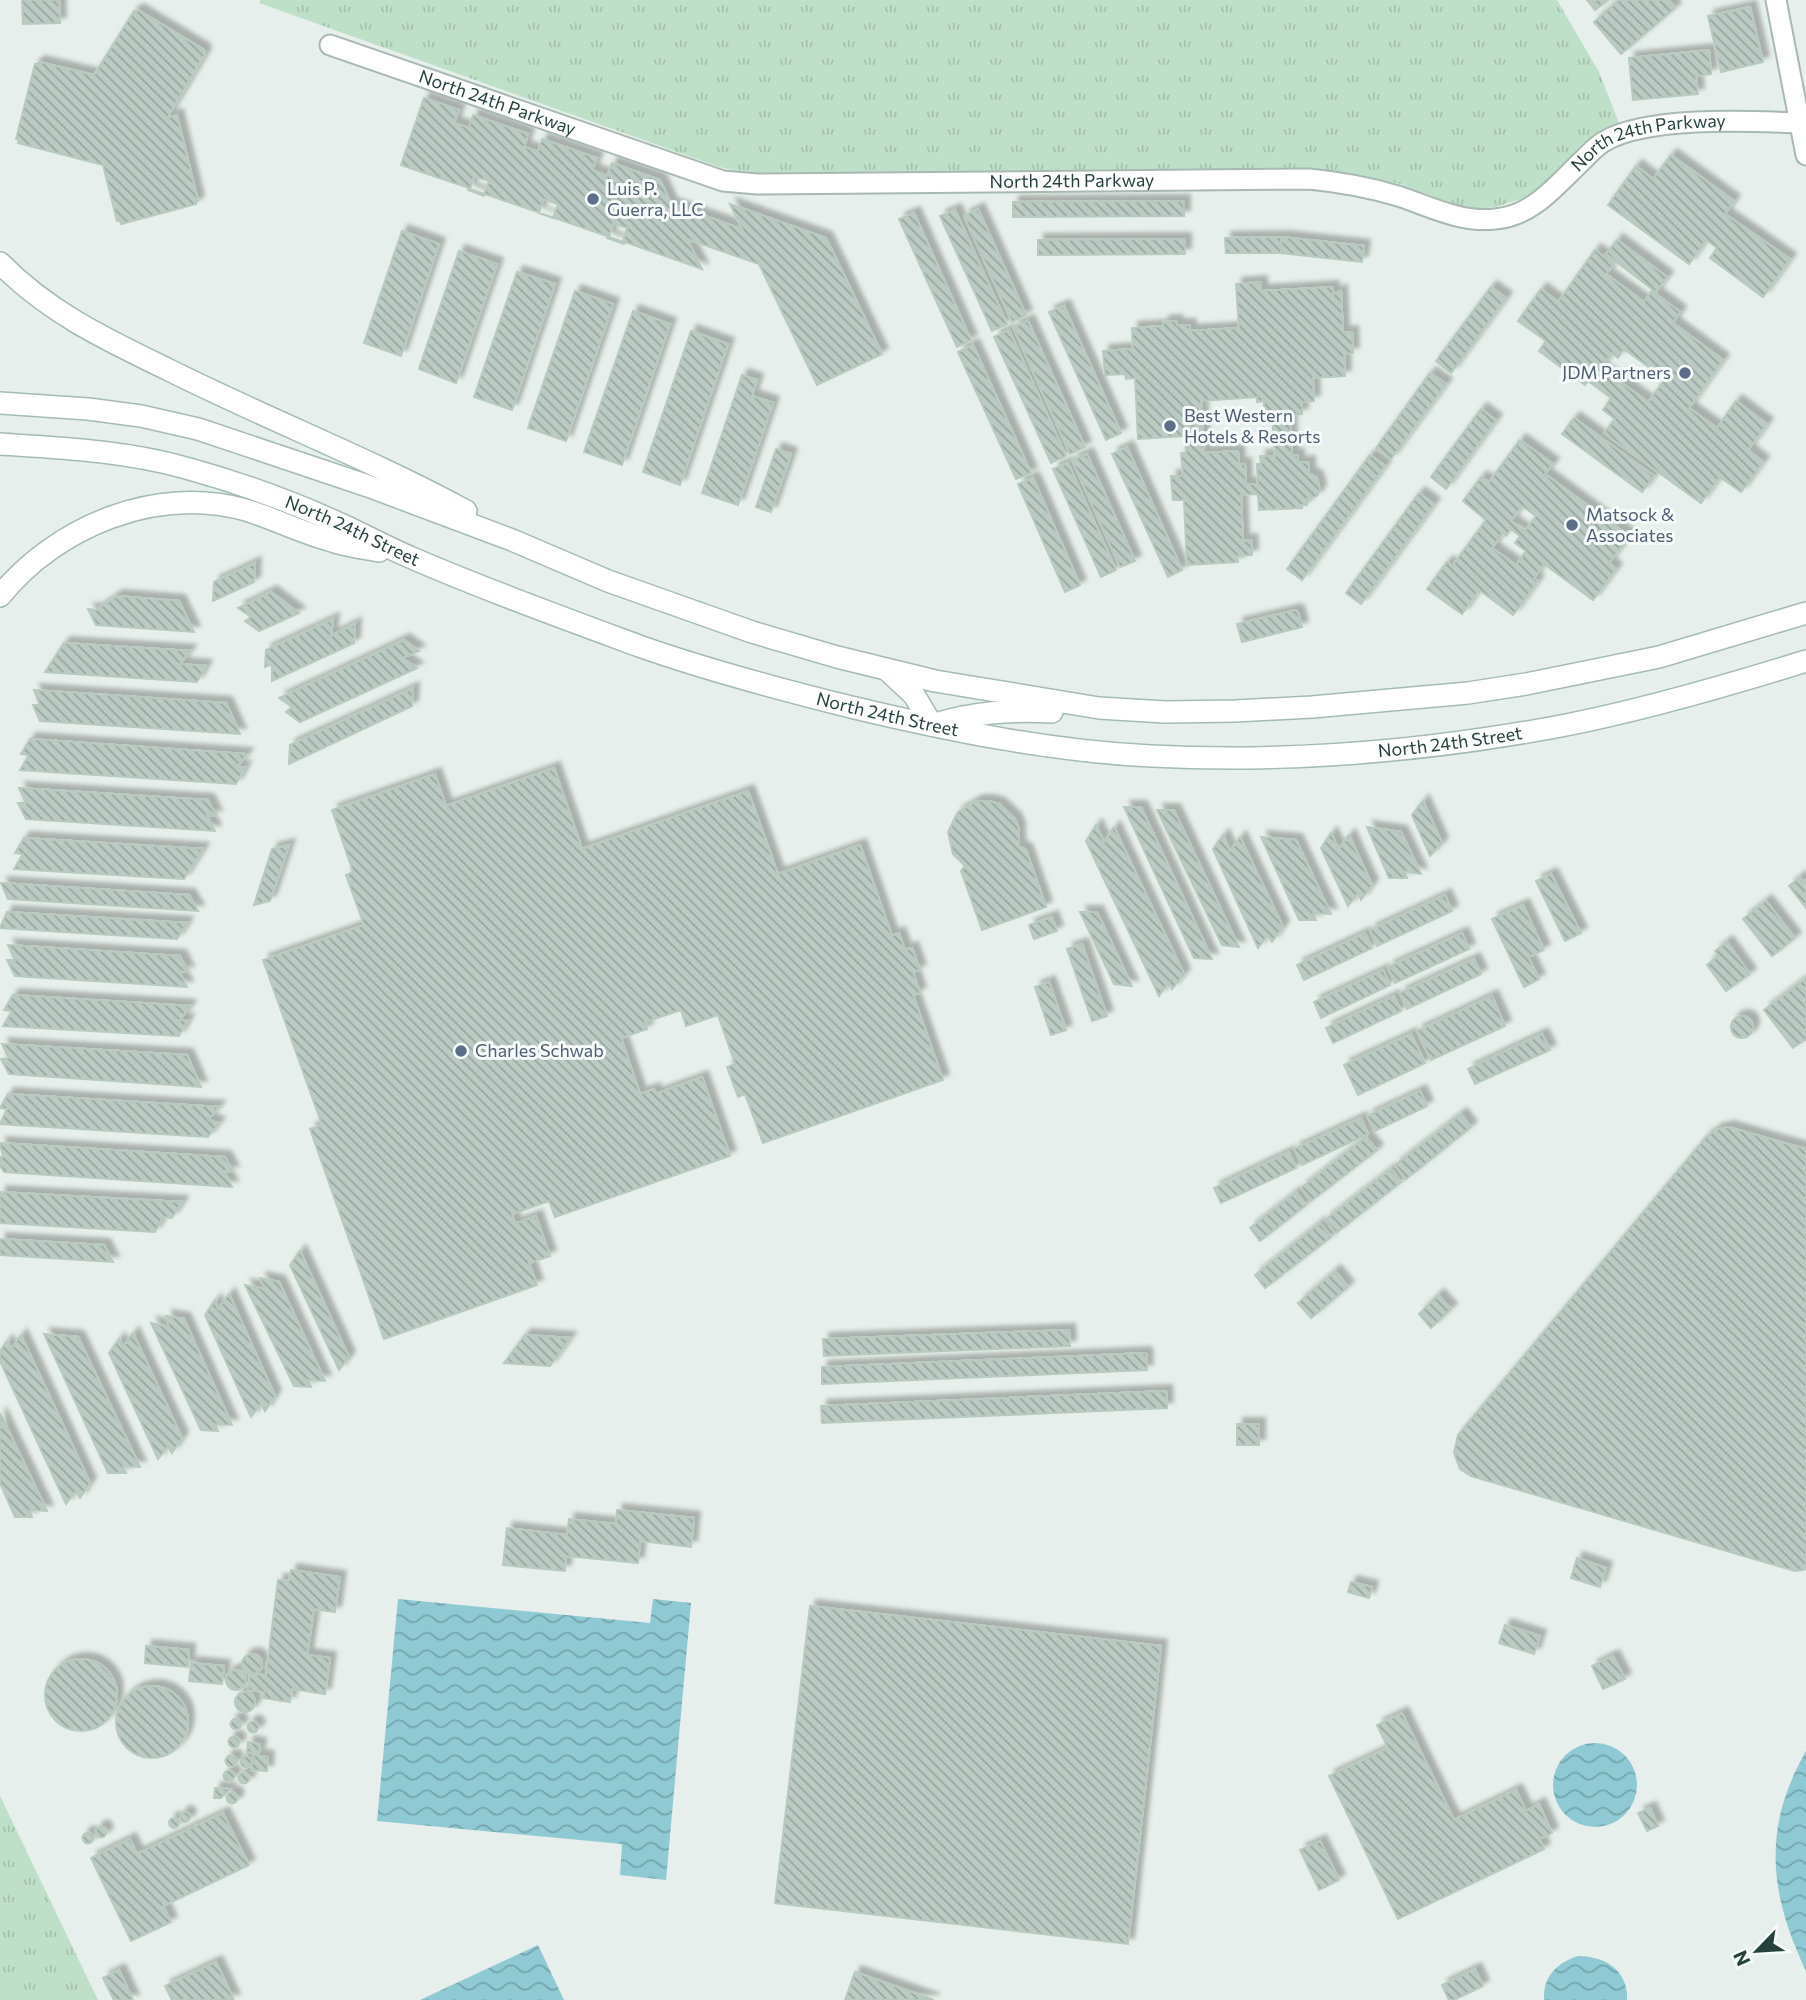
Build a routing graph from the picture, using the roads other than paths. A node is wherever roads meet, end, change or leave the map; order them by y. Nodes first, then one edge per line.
1 (1776, 0) edge
2 (330, 45) dead end
3 (1798, 124) junction
4 (1806, 155) edge
5 (0, 263) edge
6 (0, 403) edge
7 (0, 444) edge
8 (512, 540) junction
9 (411, 558) junction
10 (0, 596) edge
11 (1806, 613) edge
12 (1806, 661) edge
13 (886, 669) junction
14 (1127, 709) junction
15 (932, 725) junction

1 - 3 street
2 - 3 street, North 24th Parkway
3 - 4 street
5 - 8 main road
6 - 8 main road
7 - 9 main road, North 24th Street
8 - 13 main road
9 - 10 main road
9 - 15 main road, North 24th Street
11 - 14 main road
12 - 15 main road, North 24th Street
13 - 14 main road
13 - 15 main road
14 - 15 main road

